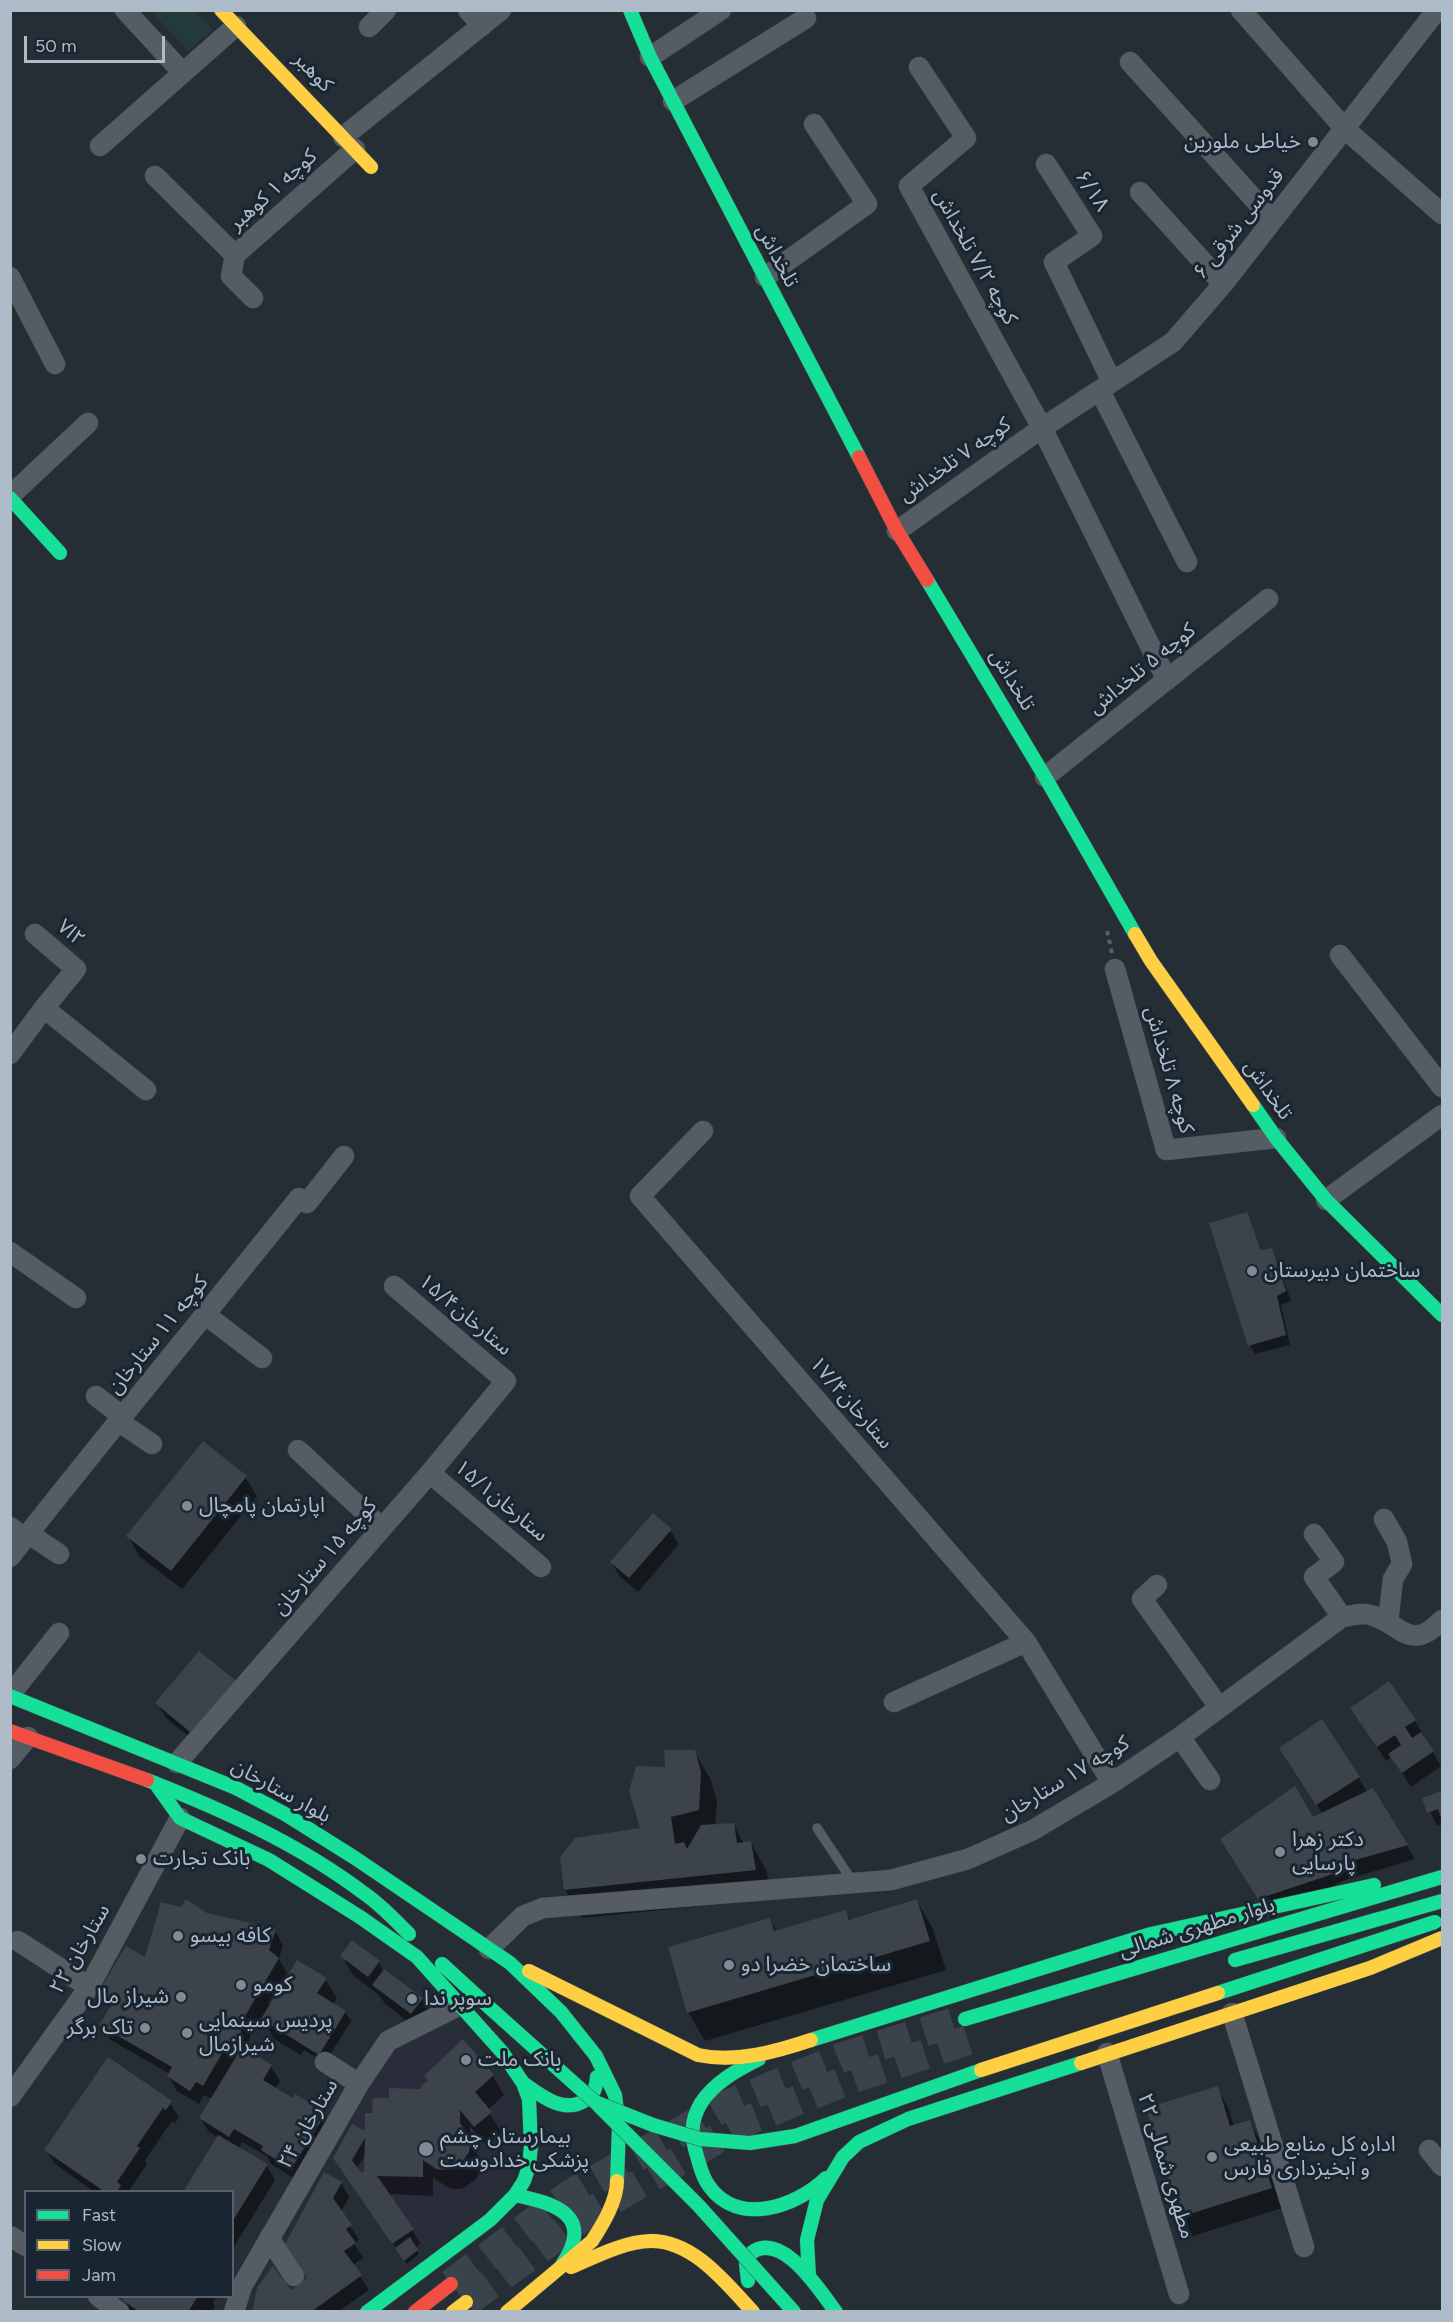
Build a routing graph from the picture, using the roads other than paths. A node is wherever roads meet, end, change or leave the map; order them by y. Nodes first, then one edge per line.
1 (125, 10) edge
2 (221, 10) edge
3 (386, 10) edge
4 (468, 10) edge
5 (501, 10) edge
6 (630, 10) edge
7 (721, 10) edge
8 (1241, 10) edge
9 (1432, 17) edge
10 (806, 18) dead end
11 (236, 26) junction
12 (482, 26) junction
13 (369, 27) dead end
14 (650, 57) junction
15 (1130, 62) dead end
16 (920, 67) dead end
17 (183, 73) junction
18 (673, 101) junction
19 (814, 124) dead end
20 (1345, 129) junction
21 (349, 143) junction
22 (100, 146) dead end
23 (1046, 164) dead end
24 (371, 167) dead end
25 (155, 176) dead end
26 (1140, 192) dead end
27 (1443, 214) edge
28 (1273, 220) junction
29 (235, 255) junction
30 (10, 277) edge
31 (765, 277) junction
32 (1223, 284) junction
33 (253, 298) dead end
34 (55, 364) dead end
35 (1106, 386) junction
36 (88, 423) dead end
37 (1042, 428) junction
38 (10, 497) edge
39 (897, 531) junction
40 (60, 553) dead end
41 (1187, 562) dead end
42 (1268, 598) dead end
43 (1167, 680) junction
44 (1045, 777) junction
45 (35, 934) dead end
46 (1340, 955) dead end
47 (1115, 969) dead end
48 (44, 1008) junction
49 (10, 1054) edge
50 (1443, 1087) edge
51 (146, 1090) dead end
52 (1443, 1115) edge
53 (703, 1131) dead end
54 (1276, 1138) junction
55 (344, 1156) dead end
56 (1326, 1200) junction
57 (10, 1252) edge
58 (394, 1286) dead end
59 (76, 1298) dead end
60 (206, 1315) junction
61 (1443, 1315) edge
62 (262, 1358) dead end
63 (506, 1381) joint
64 (96, 1396) dead end
65 (120, 1419) junction
66 (152, 1444) dead end
67 (298, 1450) dead end
68 (430, 1473) junction
69 (1384, 1519) dead end
70 (382, 1528) junction
71 (21, 1533) edge
72 (1314, 1534) dead end
73 (58, 1554) dead end
74 (10, 1557) edge
75 (541, 1567) dead end
76 (1157, 1585) dead end
77 (1342, 1617) junction
78 (1388, 1622) junction
79 (1442, 1622) edge
80 (59, 1633) dead end
81 (1026, 1642) junction
82 (10, 1696) edge
83 (894, 1702) dead end
84 (1219, 1707) junction
85 (19, 1734) edge
86 (1180, 1737) junction
87 (10, 1759) edge
88 (177, 1763) junction
89 (1210, 1780) dead end
90 (1112, 1783) junction
91 (155, 1784) junction
92 (180, 1818) junction
93 (817, 1828) dead end
94 (1443, 1872) edge
95 (1443, 1877) edge
96 (854, 1884) junction
97 (1443, 1901) edge
98 (1439, 1921) edge
99 (1443, 1938) edge
100 (18, 1941) dead end
101 (489, 1949) junction
102 (510, 1963) junction
103 (1217, 1965) dead end
104 (89, 1987) junction
105 (458, 2006) junction
106 (1232, 2013) junction
107 (964, 2019) tunnel mouth
108 (588, 2048) junction
109 (1107, 2053) junction
110 (768, 2054) junction
111 (325, 2062) dead end
112 (523, 2083) junction
113 (359, 2084) junction
114 (10, 2097) edge
115 (595, 2102) junction
116 (1429, 2150) dead end
117 (843, 2157) junction
118 (1443, 2166) edge
119 (703, 2175) junction
120 (515, 2195) junction
121 (10, 2236) edge
122 (269, 2238) junction
123 (24, 2245) edge
124 (1304, 2247) dead end
125 (556, 2273) junction
126 (294, 2276) dead end
127 (809, 2277) junction
128 (451, 2284) tunnel mouth
129 (1179, 2294) dead end
130 (101, 2298) edge
131 (466, 2302) tunnel mouth
132 (119, 2312) edge
133 (234, 2312) edge
134 (367, 2312) edge
135 (415, 2312) edge
136 (453, 2312) edge
137 (507, 2312) edge
138 (753, 2312) edge
139 (760, 2312) edge
140 (794, 2312) edge
141 (836, 2312) edge

1 - 17 street
2 - 11 main road, کوهبر
3 - 13 street
4 - 12 street
5 - 12 street, کوچه ۱ کوهبر
6 - 14 main road, تلخداش
7 - 14 street
8 - 20 street
9 - 20 street, قدوسی شرقی ۶
10 - 18 street
11 - 17 street
11 - 21 main road, کوهبر
12 - 21 street, کوچه ۱ کوهبر
14 - 18 main road, تلخداش
15 - 28 street
16 - 37 street, کوچه ۷/۲ تلخداش
17 - 22 street
18 - 31 main road, تلخداش
19 - 31 street
20 - 27 street
20 - 28 street, قدوسی شرقی ۶
21 - 24 main road, کوهبر
21 - 29 street, کوچه ۱ کوهبر
23 - 35 street, ۶/۱۸
25 - 29 street
26 - 32 street
28 - 32 street, قدوسی شرقی ۶
29 - 33 street, کوچه ۱ کوهبر
30 - 34 street
31 - 39 main road, تلخداش
32 - 35 street, قدوسی شرقی ۶
35 - 37 street, قدوسی شرقی ۶
35 - 41 street
36 - 38 street
37 - 39 street, کوچه ۷ تلخداش
37 - 43 street
38 - 40 main road
39 - 44 main road, تلخداش
42 - 43 street, کوچه ۵ تلخداش
43 - 44 street, کوچه ۵ تلخداش
44 - 54 main road, تلخداش
45 - 48 street, ۷l۲
46 - 50 street
47 - 54 street, کوچه ۸ تلخداش
48 - 49 street
48 - 51 street
52 - 56 street
53 - 81 street, ستارخان۱۷/۴
54 - 56 main road, تلخداش
55 - 60 street, کوچه ۱۱ ستارخان
56 - 61 main road, تلخداش
57 - 59 street
58 - 63 street, ستارخان۱۵/۴
60 - 62 street
60 - 65 street, کوچه ۱۱ ستارخان
63 - 68 street, کوچه ۱۵ ستارخان
64 - 65 street
65 - 66 street
65 - 71 street, کوچه ۱۱ ستارخان
67 - 70 street
68 - 70 street, کوچه ۱۵ ستارخان
68 - 75 street, ستارخان۱۵/۱
69 - 78 street
70 - 88 street, کوچه ۱۵ ستارخان
71 - 73 street
71 - 74 street, کوچه ۱۱ ستارخان
72 - 77 street
76 - 84 street
77 - 78 street
77 - 84 street, کوچه ۱۷ ستارخان
78 - 79 street
80 - 82 street
81 - 83 street
81 - 90 street, ستارخان۱۷/۴
82 - 88 main road, بلوار ستارخان
84 - 86 street, کوچه ۱۷ ستارخان
85 - 87 street
85 - 91 main road
86 - 89 street
86 - 90 street, کوچه ۱۷ ستارخان
88 - 101 main road, بلوار ستارخان
90 - 96 street, کوچه ۱۷ ستارخان
91 - 92 main road
91 - 115 main road, bridge
92 - 104 street, ۲۲ ستارخان
92 - 105 main road
93 - 96 lane
94 - 110 main road
95 - 107 main road, بلوار مطهرى شمالى
96 - 101 street, کوچه ۱۷ ستارخان
97 - 103 main road, بلوار مطهرى شمالى
98 - 115 main road, bridge
99 - 106 main road
100 - 104 street
101 - 102 main road, بلوار ستارخان
102 - 108 main road
102 - 110 main road
104 - 114 street, ۲۲ ستارخان
105 - 112 main road
105 - 113 street, ۲۴ ستارخان
106 - 109 main road
106 - 124 street
108 - 112 main road
108 - 125 main road
109 - 117 main road
109 - 129 street, مطهرى شمالى ۲۲
110 - 119 main road
111 - 113 street
112 - 120 main road
113 - 122 street, ۲۴ ستارخان
115 - 140 main road, bridge
116 - 118 street
117 - 119 main road
117 - 127 main road
119 - 139 main road
120 - 125 main road
120 - 134 main road
121 - 123 street
122 - 126 street
122 - 133 street, ۲۴ ستارخان
125 - 137 main road
125 - 138 main road
127 - 139 main road
127 - 141 main road
128 - 135 main road
130 - 132 street
131 - 136 main road

